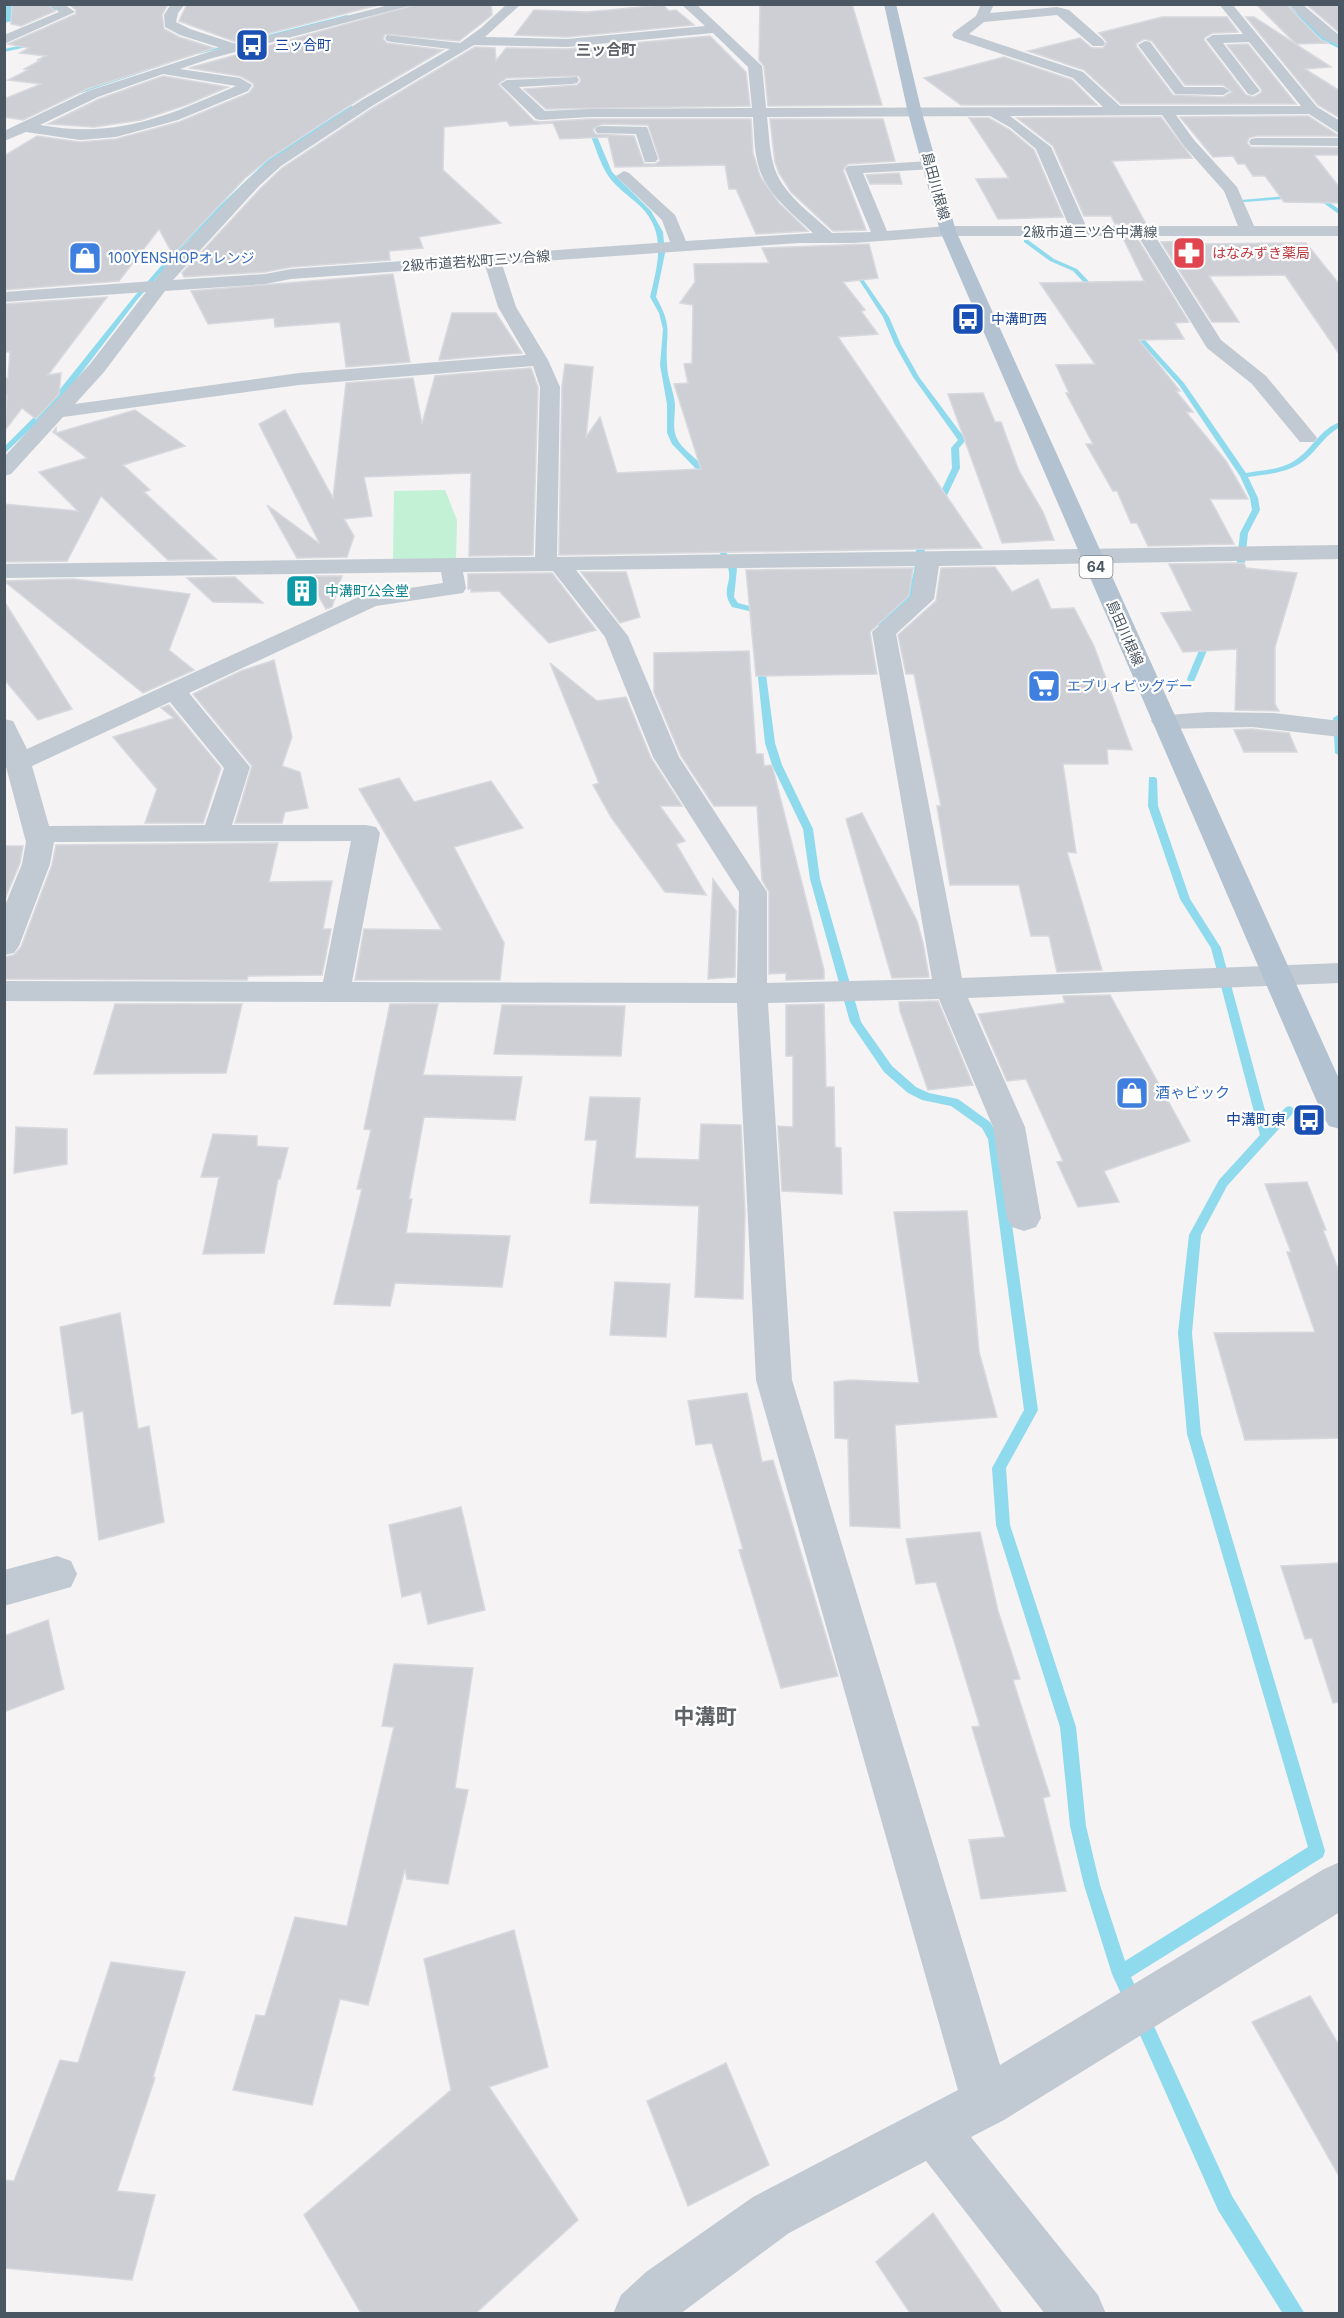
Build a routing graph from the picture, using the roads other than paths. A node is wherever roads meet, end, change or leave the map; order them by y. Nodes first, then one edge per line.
1 (179, 4) edge
2 (410, 4) edge
3 (515, 4) edge
4 (687, 4) edge
5 (890, 4) edge
6 (988, 4) edge
7 (1225, 4) edge
8 (1294, 4) edge
9 (53, 6) edge
10 (981, 18) junction
11 (715, 29) junction
12 (392, 38) dead end
13 (1251, 38) junction
14 (4, 40) edge
15 (1340, 42) edge
16 (567, 43) junction
17 (1098, 43) dead end
18 (467, 44) junction
19 (1145, 45) dead end
20 (232, 47) junction
21 (161, 70) junction
22 (572, 80) junction
23 (1264, 91) junction
24 (1296, 91) junction
25 (995, 95) dead end
26 (1312, 110) junction
27 (1116, 111) junction
28 (1166, 111) junction
29 (915, 112) junction
30 (994, 112) junction
31 (1018, 112) junction
32 (589, 113) junction
33 (760, 113) junction
34 (24, 127) junction
35 (330, 127) junction
36 (1340, 130) edge
37 (4, 137) edge
38 (343, 141) dead end
39 (1340, 141) edge
40 (1256, 142) dead end
41 (650, 159) dead end
42 (930, 166) junction
43 (624, 176) dead end
44 (948, 231) junction
45 (1248, 231) junction
46 (1340, 231) edge
47 (1080, 232) junction
48 (1144, 232) junction
49 (881, 236) junction
50 (828, 238) junction
51 (853, 238) junction
52 (680, 246) junction
53 (493, 263) junction
54 (159, 286) junction
55 (4, 297) edge
56 (539, 360) junction
57 (57, 412) junction
58 (1307, 438) dead end
59 (4, 470) edge
60 (1340, 552) edge
61 (1091, 556) junction
62 (928, 558) junction
63 (553, 564) junction
64 (451, 565) junction
65 (4, 572) edge
66 (174, 691) junction
67 (1164, 721) junction
68 (4, 726) edge
69 (1340, 729) edge
70 (18, 763) junction
71 (216, 833) junction
72 (39, 834) junction
73 (4, 946) edge
74 (1340, 973) edge
75 (1276, 975) junction
76 (949, 988) junction
77 (336, 990) junction
78 (4, 991) edge
79 (752, 993) junction
80 (1340, 1118) edge
81 (1024, 1218) dead end
82 (57, 1574) dead end
83 (4, 1588) edge
84 (1340, 1885) edge
85 (986, 2102) junction
86 (934, 2130) junction
87 (640, 2313) edge
88 (1079, 2313) edge

1 - 20 street
2 - 20 street
3 - 18 street
4 - 11 street
5 - 29 main road, 島田川根線 / 64
6 - 10 street
7 - 13 street
8 - 15 street
9 - 14 street
10 - 17 street
10 - 27 street
11 - 16 street
11 - 33 street
12 - 18 street
13 - 23 street
13 - 24 street
16 - 18 street
16 - 22 street
18 - 35 street
19 - 23 street
20 - 21 street
21 - 34 street
21 - 34 street
22 - 32 street
22 - 32 street
23 - 24 street
24 - 26 street
25 - 31 street
26 - 28 street
26 - 36 street
27 - 28 street
27 - 31 street
28 - 45 street
29 - 30 street
29 - 33 street
29 - 42 main road, 島田川根線 / 64
30 - 31 street
30 - 47 street
32 - 33 street
32 - 41 street
33 - 50 street
34 - 37 street
35 - 38 street
35 - 54 street
39 - 40 street
42 - 44 main road, 島田川根線 / 64
42 - 49 street
43 - 52 street
44 - 47 street, 2級市道三ツ合中溝線
44 - 49 street, 2級市道若松町三ツ合線
44 - 61 main road, 島田川根線 / 64
45 - 46 street, 2級市道三ツ合中溝線
45 - 48 street, 2級市道三ツ合中溝線
47 - 48 street, 2級市道三ツ合中溝線
48 - 58 street
49 - 51 street, 2級市道若松町三ツ合線
50 - 51 street, 2級市道若松町三ツ合線
50 - 52 street, 2級市道若松町三ツ合線
51 - 53 street
52 - 53 street, 2級市道若松町三ツ合線
53 - 54 street
53 - 56 street
54 - 55 street
54 - 57 street
56 - 57 street
56 - 63 street
57 - 59 street
60 - 61 street
61 - 62 street
61 - 67 main road, 島田川根線 / 64
62 - 63 street
62 - 76 street
63 - 64 street
63 - 79 street
64 - 65 street
64 - 66 street
66 - 70 street
66 - 71 street
67 - 69 street
67 - 75 main road, 島田川根線 / 64
68 - 70 street
70 - 72 street
71 - 72 street
71 - 77 street
72 - 73 street
74 - 75 street
75 - 76 street
75 - 80 main road, 島田川根線 / 64
76 - 79 street
76 - 81 street
77 - 78 street
77 - 79 street
79 - 85 street
82 - 83 street
84 - 85 street
85 - 86 street
86 - 87 street
86 - 88 street

